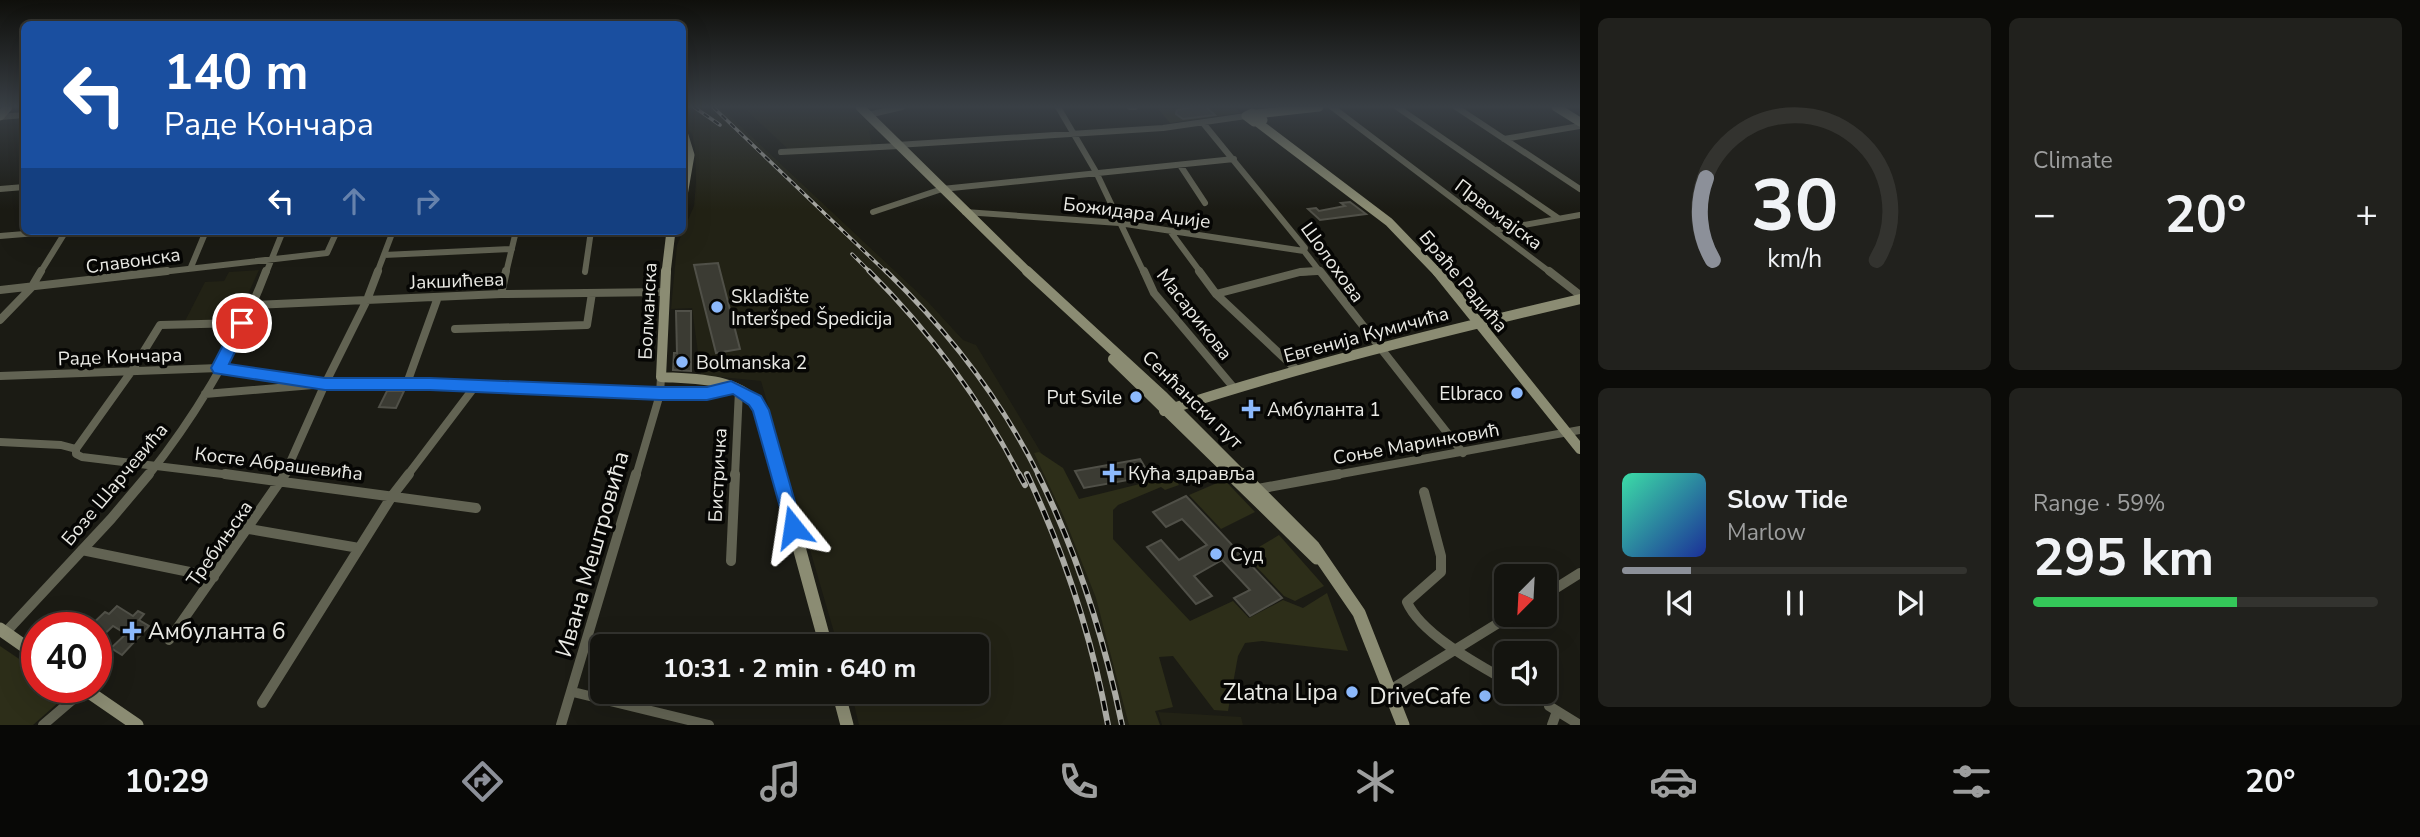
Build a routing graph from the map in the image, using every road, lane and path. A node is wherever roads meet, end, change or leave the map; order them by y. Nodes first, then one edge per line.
1 (894, 141) edge
2 (959, 141) edge
3 (1078, 141) edge
4 (1218, 141) edge
5 (1285, 141) edge
6 (1377, 141) edge
7 (1441, 141) edge
8 (1507, 141) edge
9 (898, 145) junction
10 (781, 152) dead end
11 (1234, 159) junction
12 (1180, 165) junction
13 (1096, 172) junction
14 (21, 187) edge
15 (0, 189) edge
16 (942, 189) junction
17 (1580, 189) edge
18 (1205, 204) dead end
19 (873, 212) dead end
20 (965, 212) junction
21 (1580, 215) edge
22 (1558, 218) junction
23 (1119, 223) junction
24 (1496, 230) junction
25 (1170, 231) junction
26 (21, 234) edge
27 (62, 235) edge
28 (204, 235) edge
29 (281, 235) edge
30 (335, 235) edge
31 (392, 235) edge
32 (515, 235) edge
33 (591, 235) edge
34 (671, 235) edge
35 (0, 236) edge
36 (512, 249) junction
37 (1304, 251) junction
38 (384, 255) junction
39 (270, 257) junction
40 (191, 267) junction
41 (1320, 271) junction
42 (585, 272) dead end
43 (32, 288) junction
44 (0, 290) edge
45 (664, 292) junction
46 (592, 293) junction
47 (501, 294) junction
48 (1216, 294) junction
49 (438, 296) junction
50 (1580, 297) edge
51 (366, 300) junction
52 (253, 305) junction
53 (0, 320) edge
54 (1478, 322) junction
55 (242, 323) junction
56 (455, 329) dead end
57 (1378, 348) junction
58 (219, 368) junction
59 (1297, 370) junction
60 (131, 372) junction
61 (0, 376) edge
62 (661, 377) junction
63 (407, 383) junction
64 (325, 384) junction
65 (476, 385) junction
66 (735, 388) junction
67 (1234, 388) junction
68 (205, 394) junction
69 (660, 394) junction
70 (1169, 409) junction
71 (1580, 430) edge
72 (1566, 432) junction
73 (0, 442) edge
74 (76, 449) junction
75 (1580, 449) edge
76 (1463, 453) junction
77 (156, 466) junction
78 (281, 482) junction
79 (1258, 489) junction
80 (1424, 492) dead end
81 (392, 496) junction
82 (476, 508) dead end
83 (248, 529) junction
84 (359, 548) junction
85 (82, 550) junction
86 (730, 561) dead end
87 (1324, 564) junction
88 (1580, 573) edge
89 (214, 577) junction
90 (1558, 587) edge
91 (1494, 626) edge
92 (3, 631) edge
93 (823, 634) edge
94 (169, 640) dead end
95 (21, 644) edge
96 (1454, 650) junction
97 (1494, 673) edge
98 (1390, 690) junction
99 (573, 692) junction
100 (67, 703) edge
101 (105, 703) edge
102 (262, 703) dead end
103 (841, 704) edge
104 (43, 725) edge
105 (136, 725) edge
106 (561, 725) edge
107 (709, 725) edge
108 (847, 725) edge
109 (1403, 725) edge
110 (1552, 725) edge
111 (1580, 725) edge

1 - 9 street, Сенћански пут
2 - 9 street
3 - 13 street, Масарикова
4 - 11 street, Шолохова
5 - 54 street, Браће Радића
6 - 24 street, Првомајска
7 - 22 street
8 - 17 street
9 - 10 street
9 - 16 street, Сенћански пут
11 - 12 street
11 - 37 street, Шолохова
12 - 13 street
12 - 18 street
13 - 16 street
13 - 23 street, Масарикова
14 - 15 street
16 - 19 street
16 - 20 street, Сенћански пут
20 - 23 street, Божидара Аџије
20 - 70 street, Сенћански пут
21 - 22 street
22 - 24 street
23 - 25 street, Божидара Аџије
23 - 67 street, Масарикова
24 - 50 street, Првомајска
25 - 37 street, Божидара Аџије
25 - 48 street
26 - 35 street
27 - 43 street
28 - 40 street
29 - 39 street, Бозе Шарчевића
30 - 39 street, Славонска
31 - 38 street, Требињска
32 - 36 street
33 - 42 street
34 - 45 street, Болманска
36 - 38 street
36 - 47 street
37 - 41 street, Шолохова
38 - 51 street, Требињска
39 - 40 street, Славонска
39 - 52 street, Бозе Шарчевића
40 - 43 street, Славонска
41 - 48 street
41 - 57 street, Шолохова
43 - 44 street, Славонска
43 - 53 street
45 - 46 street, Јакшићева
45 - 62 street, Болманска
46 - 47 street, Јакшићева
46 - 56 street
47 - 49 street, Јакшићева
48 - 59 street
49 - 51 street, Јакшићева
49 - 63 street
50 - 54 street, Евгенија Кумичића
51 - 52 street, Јакшићева
51 - 64 street, Требињска
52 - 55 street, Бозе Шарчевића
54 - 57 street, Евгенија Кумичића
54 - 72 street, Браће Радића
55 - 58 street, Бозе Шарчевића
55 - 60 street
57 - 59 street, Евгенија Кумичића
57 - 76 street, Шолохова
58 - 60 street, Раде Кончара
58 - 64 street, Раде Кончара
58 - 68 street, Бозе Шарчевића
59 - 67 street, Евгенија Кумичића
60 - 61 street, Раде Кончара
60 - 74 street
62 - 66 street
62 - 69 street, Болманска
63 - 64 street, Раде Кончара
63 - 65 street, Раде Кончара
64 - 68 street, Раде Кончара
64 - 78 street, Требињска
65 - 69 street, Раде Кончара
65 - 81 street
66 - 69 street, Раде Кончара
66 - 86 street, Бистричка
66 - 93 street
67 - 70 street, Евгенија Кумичића
68 - 77 street, Бозе Шарчевића
69 - 99 street, Ивана Мештровића
70 - 79 street, Сенћански пут
70 - 87 street, Сенћански пут
71 - 72 street, Соње Маринковић
72 - 75 street, Браће Радића
72 - 76 street, Соње Маринковић
73 - 74 street, Косте Абрашевића
74 - 77 street, Косте Абрашевића
76 - 79 street, Соње Маринковић
77 - 78 street, Косте Абрашевића
77 - 85 street, Бозе Шарчевића
78 - 81 street, Косте Абрашевића
78 - 83 street, Требињска
79 - 87 street, Сенћански пут
80 - 96 street
81 - 82 street, Косте Абрашевића
81 - 84 street
83 - 84 street
83 - 89 street, Требињска
84 - 102 street
85 - 89 street
85 - 92 street, Бозе Шарчевића
87 - 98 street
88 - 90 street
89 - 94 street, Требињска
91 - 96 street
92 - 95 street
96 - 97 street
96 - 98 street
98 - 109 street
99 - 106 street, Ивана Мештровића
99 - 107 street
100 - 104 street
101 - 105 street
103 - 108 street
110 - 111 street

